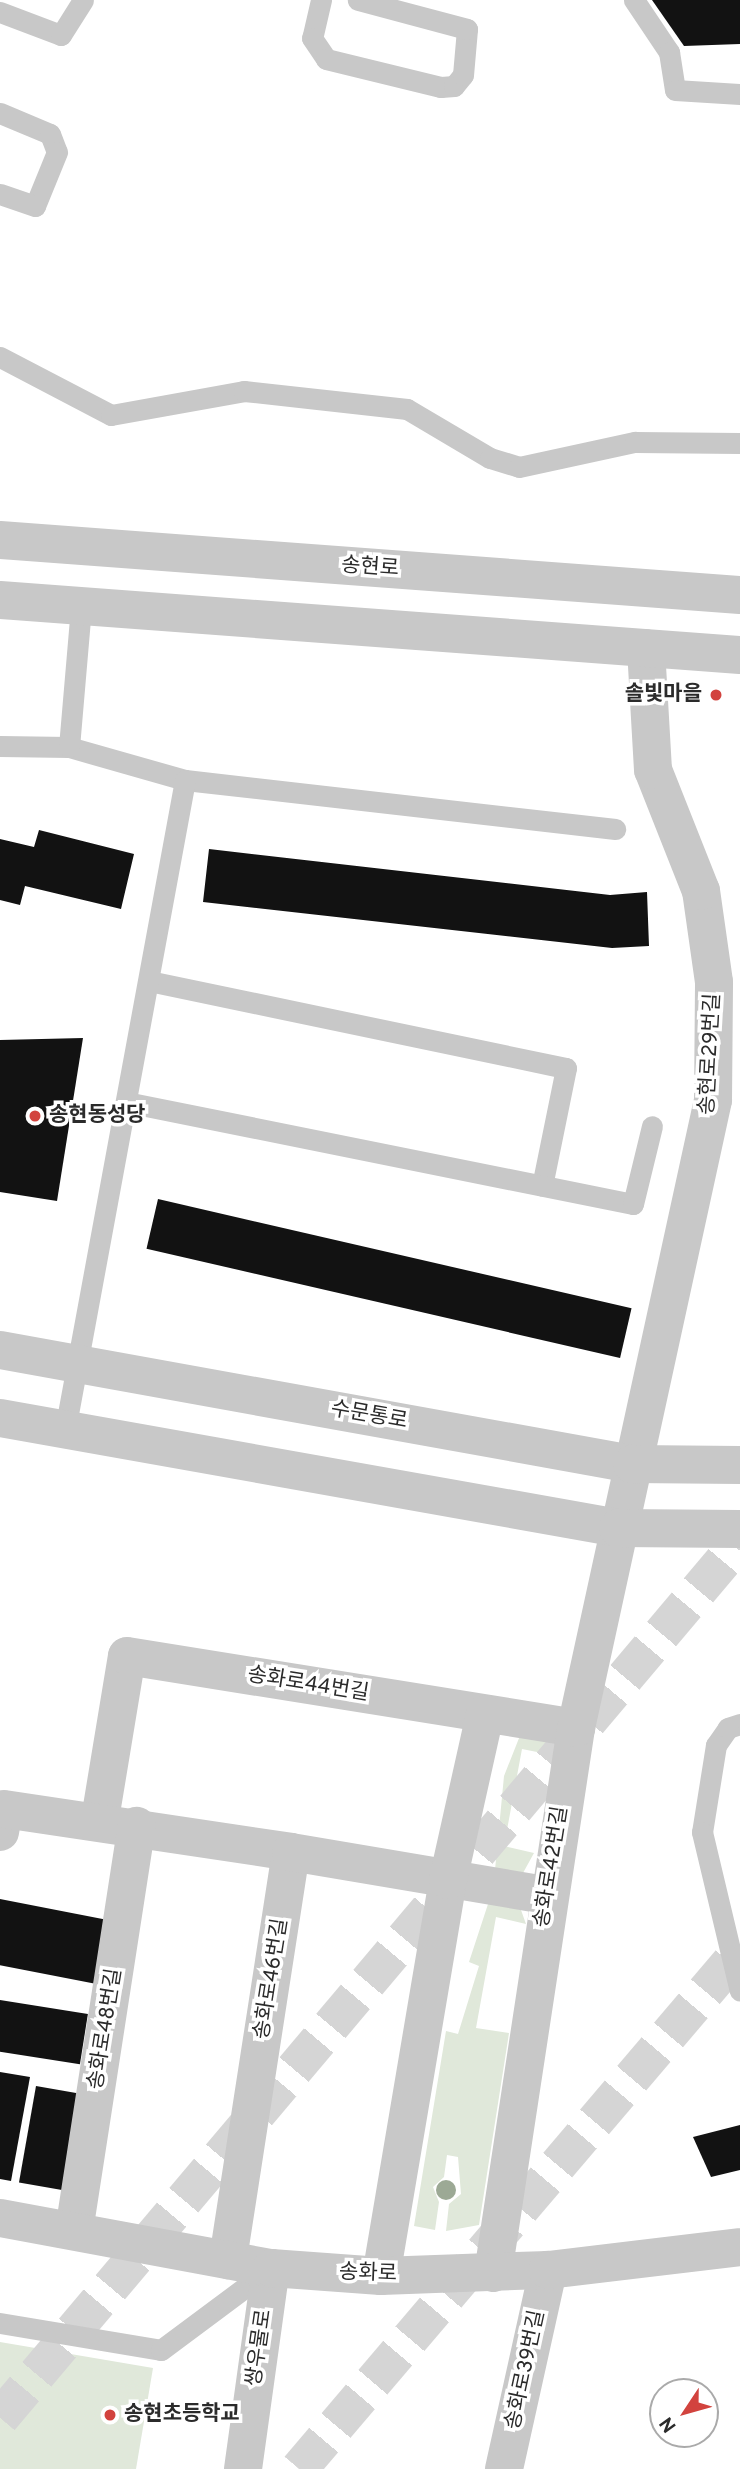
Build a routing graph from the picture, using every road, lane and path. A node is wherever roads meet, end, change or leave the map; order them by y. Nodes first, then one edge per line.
1 (83, 0) edge
2 (321, 0) edge
3 (358, 0) edge
4 (634, 0) edge
5 (0, 12) edge
6 (740, 94) edge
7 (0, 113) edge
8 (0, 194) edge
9 (0, 357) edge
10 (740, 443) edge
11 (0, 540) edge
12 (740, 595) edge
13 (0, 600) edge
14 (81, 606) junction
15 (646, 648) junction
16 (740, 654) edge
17 (0, 746) edge
18 (69, 747) junction
19 (185, 780) junction
20 (615, 829) dead end
21 (149, 981) junction
22 (126, 1102) junction
23 (652, 1126) dead end
24 (542, 1186) junction
25 (0, 1350) edge
26 (77, 1364) junction
27 (0, 1419) edge
28 (65, 1430) junction
29 (632, 1464) junction
30 (740, 1465) edge
31 (618, 1528) junction
32 (740, 1529) edge
33 (485, 1714) junction
34 (740, 1724) edge
35 (576, 1728) junction
36 (100, 1819) junction
37 (137, 1826) junction
38 (0, 1832) edge
39 (291, 1852) junction
40 (448, 1880) junction
41 (546, 1895) junction
42 (740, 1991) edge
43 (0, 2218) edge
44 (74, 2231) junction
45 (740, 2247) edge
46 (228, 2260) junction
47 (271, 2268) junction
48 (548, 2270) junction
49 (492, 2273) junction
50 (381, 2276) junction
51 (0, 2323) edge
52 (243, 2469) edge
53 (504, 2469) edge

1 - 5 lane
2 - 3 lane
4 - 6 lane
7 - 8 lane
9 - 10 lane
11 - 12 street, 송현로
13 - 14 street
14 - 15 street
14 - 18 lane
15 - 16 street
15 - 29 street, 송현로29번길
17 - 18 lane
18 - 19 lane
19 - 20 lane
19 - 21 lane
21 - 22 lane
21 - 24 lane
22 - 24 lane
22 - 26 lane
23 - 24 lane
25 - 26 street, 수문통로
26 - 28 lane
26 - 29 street, 수문통로
27 - 28 street
28 - 31 street
29 - 30 street, 수문통로
29 - 31 street, 송화로42번길
31 - 32 street
31 - 35 street, 송화로42번길
33 - 35 street
33 - 36 street, 송화로44번길
33 - 40 street
34 - 42 lane
35 - 41 street, 송화로42번길
36 - 37 street
36 - 38 street
37 - 39 street
37 - 44 street, 송화로48번길
39 - 40 street
39 - 46 street, 송화로46번길
40 - 41 street
40 - 50 street
41 - 49 street, 송화로42번길
43 - 44 street, 송화로
44 - 46 street, 송화로
45 - 48 street, 송화로
46 - 47 street, 송화로
47 - 50 street, 송화로
47 - 51 lane
47 - 52 street, 쌍우물로
48 - 49 street, 송화로
48 - 53 street, 송화로39번길
49 - 50 street, 송화로

